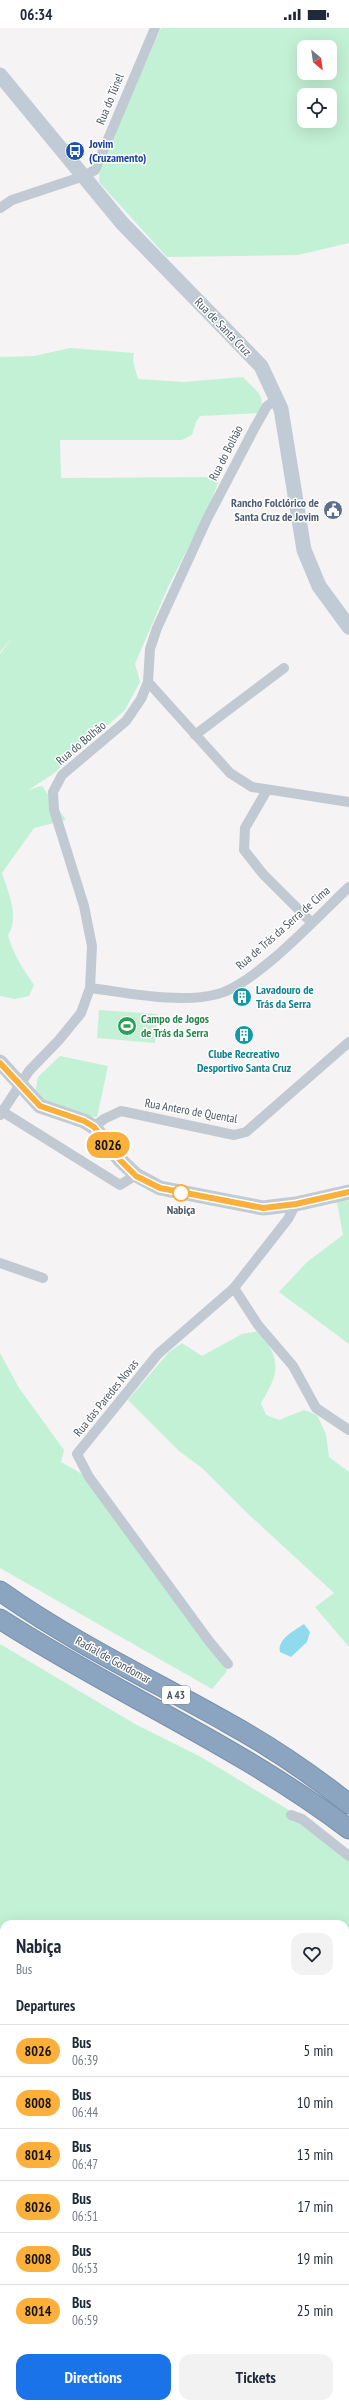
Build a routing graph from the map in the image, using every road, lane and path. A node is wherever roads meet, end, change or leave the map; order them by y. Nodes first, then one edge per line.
1 (155, 28) edge
2 (0, 76) edge
3 (84, 176) junction
4 (0, 208) edge
5 (277, 399) junction
6 (349, 627) edge
7 (284, 668) dead end
8 (148, 682) junction
9 (196, 735) junction
10 (267, 790) junction
11 (349, 802) edge
12 (349, 887) edge
13 (311, 922) junction
14 (90, 988) junction
15 (349, 1042) edge
16 (0, 1062) edge
17 (21, 1086) junction
18 (1, 1112) edge
19 (94, 1127) junction
20 (136, 1176) junction
21 (349, 1192) edge
22 (296, 1204) junction
23 (0, 1263) edge
24 (43, 1278) dead end
25 (234, 1288) junction
26 (349, 1430) edge
27 (0, 1591) edge
28 (0, 1619) edge
29 (228, 1664) dead end
30 (349, 1804) edge
31 (291, 1815) dead end
32 (349, 1829) edge
33 (349, 1856) edge

1 - 3 street, Rua do Túnel
2 - 3 main road, Rua de Santa Cruz
3 - 4 street
3 - 5 main road, Rua de Santa Cruz
5 - 6 main road, Rua de Santa Cruz
5 - 8 street, Rua do Bolhão
7 - 9 street
8 - 9 street
8 - 14 street, Rua do Bolhão
9 - 10 street
10 - 11 street
10 - 13 street
12 - 13 street, Rua de Trás da Serra de Cima
13 - 14 street, Rua de Trás da Serra de Cima
14 - 17 street, Rua do Bolhão
15 - 19 street, Rua Antero de Quental
16 - 17 main road
17 - 18 street, Rua do Bolhão
17 - 19 main road
18 - 20 street
19 - 20 main road
20 - 22 main road
21 - 22 main road
22 - 25 street, Rua das Paredes Novas
23 - 24 street
25 - 26 street
25 - 29 street, Rua das Paredes Novas
27 - 30 highway, Radial de Gondomar / A 43
28 - 32 highway, Radial de Gondomar / A 43
31 - 33 street

